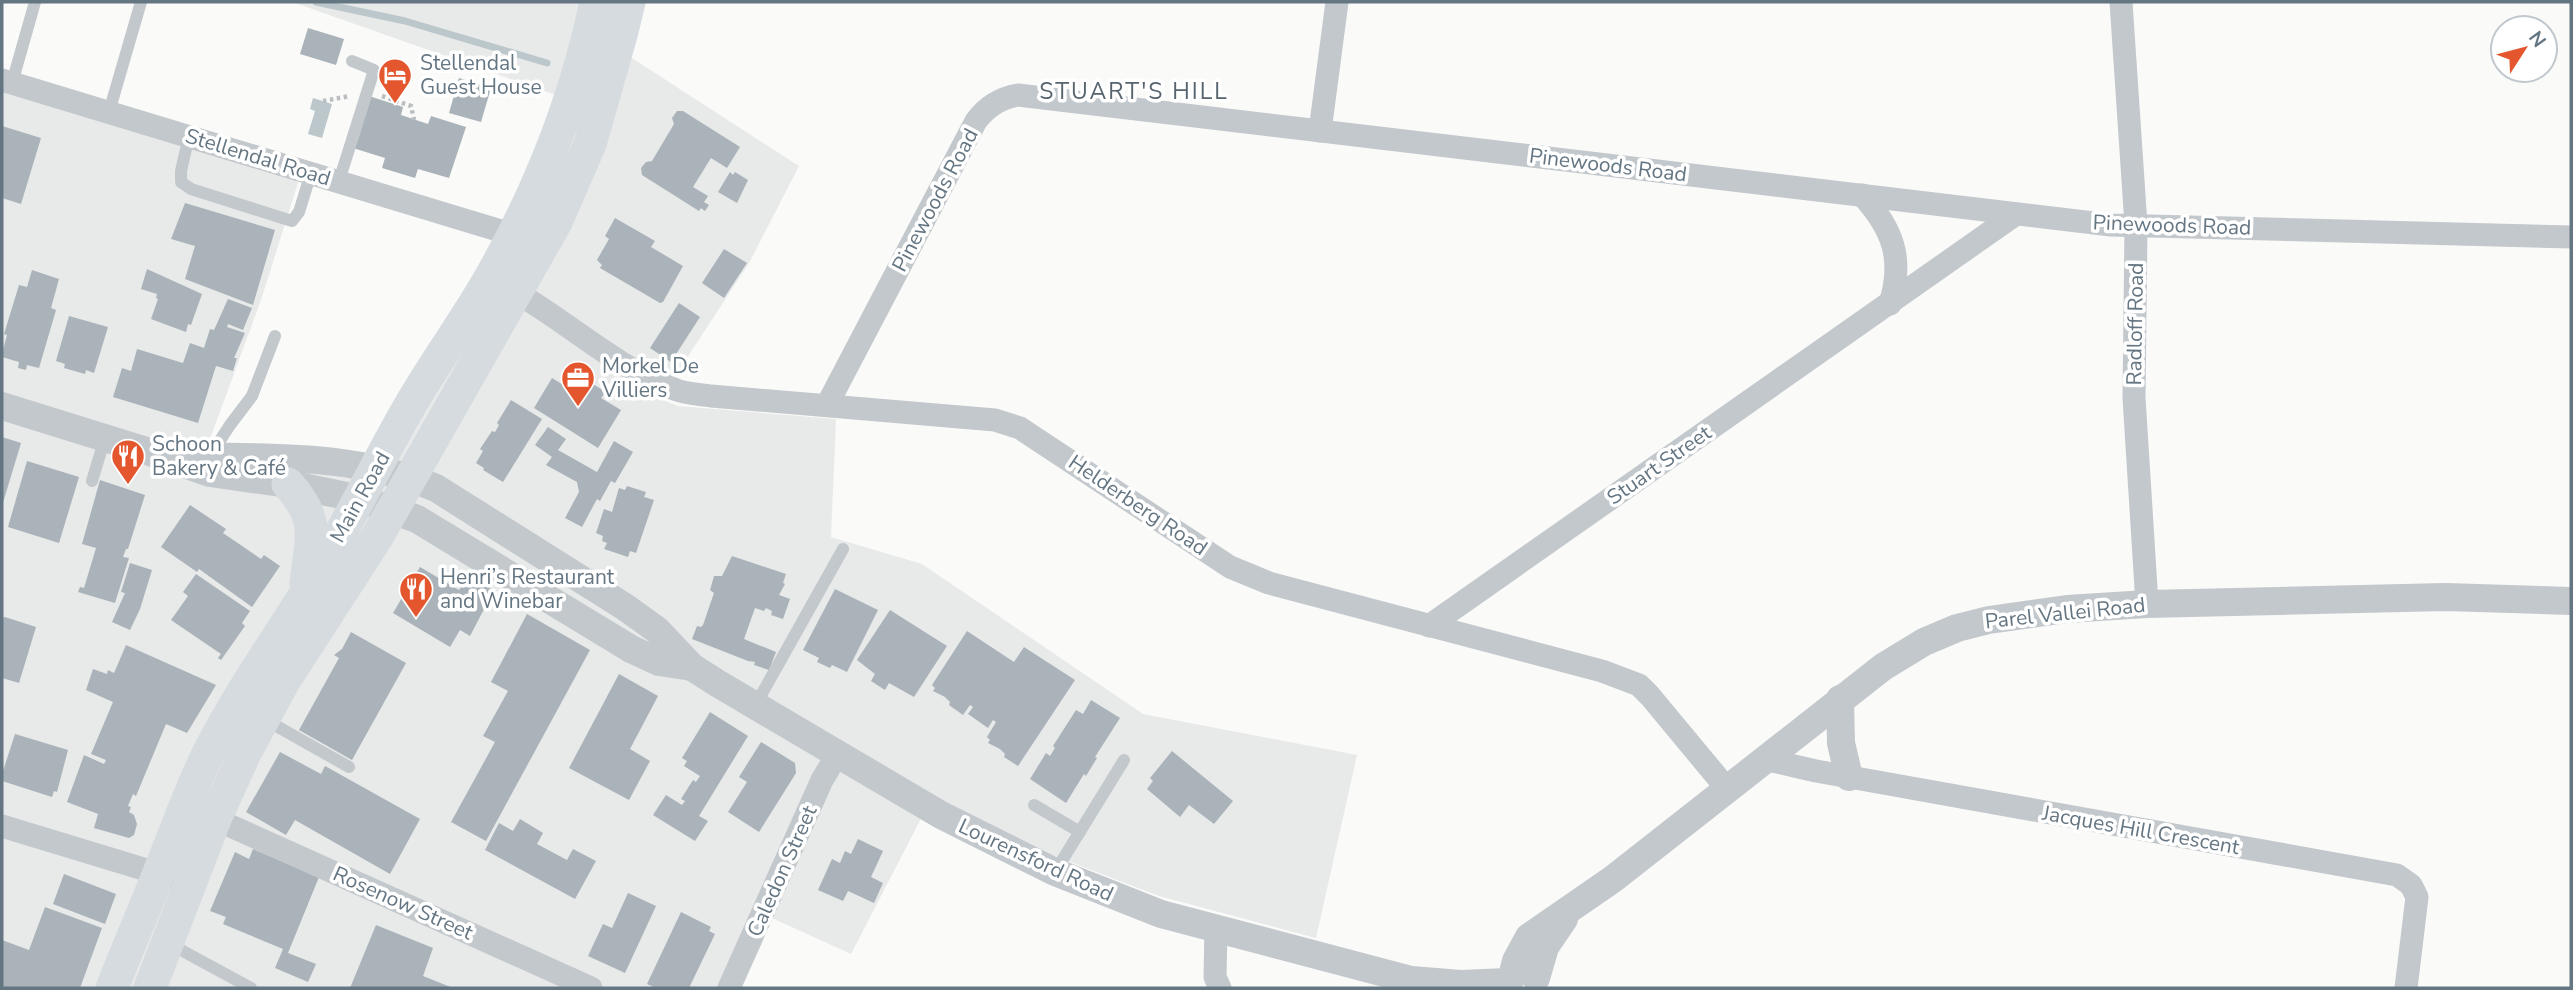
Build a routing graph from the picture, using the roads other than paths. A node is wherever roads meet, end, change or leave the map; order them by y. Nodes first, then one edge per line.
1 (35, 2) edge
2 (141, 2) edge
3 (596, 2) edge
4 (629, 2) edge
5 (1337, 2) edge
6 (2121, 2) edge
7 (352, 61) dead end
8 (7, 81) edge
9 (109, 112) junction
10 (1320, 131) junction
11 (190, 136) junction
12 (311, 173) junction
13 (339, 181) junction
14 (1862, 195) junction
15 (2016, 214) junction
16 (2136, 225) junction
17 (514, 235) junction
18 (2571, 237) edge
19 (517, 293) junction
20 (1890, 304) junction
21 (275, 336) dead end
22 (827, 405) junction
23 (2, 406) edge
24 (105, 438) junction
25 (160, 455) junction
26 (210, 456) junction
27 (377, 467) junction
28 (410, 477) junction
29 (92, 481) dead end
30 (288, 484) junction
31 (361, 499) junction
32 (393, 508) junction
33 (843, 549) dead end
34 (304, 596) junction
35 (2571, 601) edge
36 (2147, 604) junction
37 (1429, 626) junction
38 (692, 667) junction
39 (1840, 699) junction
40 (755, 707) junction
41 (264, 719) junction
42 (837, 755) junction
43 (1764, 759) junction
44 (1124, 760) dead end
45 (349, 767) dead end
46 (1849, 777) junction
47 (1728, 790) junction
48 (1034, 805) dead end
49 (215, 819) junction
50 (2, 826) edge
51 (1080, 832) junction
52 (1055, 872) junction
53 (159, 874) junction
54 (190, 884) junction
55 (1569, 911) junction
56 (1216, 929) junction
57 (1530, 936) junction
58 (168, 943) junction
59 (1428, 983) edge
60 (1529, 984) edge
61 (112, 988) edge
62 (150, 988) edge
63 (252, 988) edge
64 (591, 988) edge
65 (729, 988) edge
66 (1220, 988) edge
67 (2406, 988) edge

1 - 8 lane
2 - 9 lane
3 - 17 main road, Main Road
4 - 19 main road, Main Road
5 - 10 street
6 - 16 street, Radloff Road
7 - 13 lane
8 - 9 street, Stellendal Road
9 - 11 street, Stellendal Road
10 - 14 street, Pinewoods Road
10 - 22 street, Pinewoods Road
11 - 12 street, Stellendal Road
11 - 12 lane
12 - 13 street, Stellendal Road
13 - 17 street, Stellendal Road
14 - 15 street, Pinewoods Road
14 - 20 street
15 - 16 street, Pinewoods Road
15 - 20 street, Stuart Street
16 - 18 street, Pinewoods Road
16 - 36 street, Radloff Road
17 - 27 main road, Main Road
19 - 22 street, Helderberg Road
19 - 28 main road, Main Road
20 - 37 street, Stuart Street
21 - 26 lane
22 - 37 street, Helderberg Road
23 - 24 street
24 - 25 street
24 - 29 lane
25 - 26 street, Lourensford Road
25 - 30 street, Lourensford Road
26 - 27 street, Lourensford Road
27 - 28 street, Lourensford Road
27 - 31 main road, Main Road
28 - 32 main road, Main Road
28 - 38 street, Lourensford Road
30 - 31 street, Lourensford Road
30 - 34 main road
31 - 32 street, Lourensford Road
31 - 34 main road, Main Road
32 - 38 street, Lourensford Road
32 - 41 main road, Main Road
33 - 40 lane
34 - 53 main road, Main Road
35 - 36 street, Parel Vallei Road
36 - 39 street, Parel Vallei Road
37 - 47 street, Helderberg Road
38 - 40 street, Lourensford Road
39 - 43 street, Parel Vallei Road
39 - 46 street
40 - 42 street, Lourensford Road
41 - 45 lane
41 - 49 main road, Main Road
42 - 52 street, Lourensford Road
42 - 65 street, Caledon Street
43 - 46 street, Jacques Hill Crescent
43 - 47 street, Parel Vallei Road
44 - 51 lane
46 - 67 street, Jacques Hill Crescent
47 - 55 street, Parel Vallei Road
48 - 51 lane
49 - 54 main road, Main Road
49 - 64 street, Rosenow Street
50 - 53 street
51 - 52 lane
52 - 56 street, Lourensford Road
53 - 54 street
53 - 61 main road, Main Road
54 - 58 main road, Main Road
55 - 57 street, Parel Vallei Road
55 - 60 street, Parel Vallei Road
56 - 59 street, Lourensford Road
56 - 66 street
57 - 59 street, Parel Vallei Road
57 - 60 street
58 - 62 main road, Main Road
58 - 63 lane
59 - 60 street, Lourensford Road

